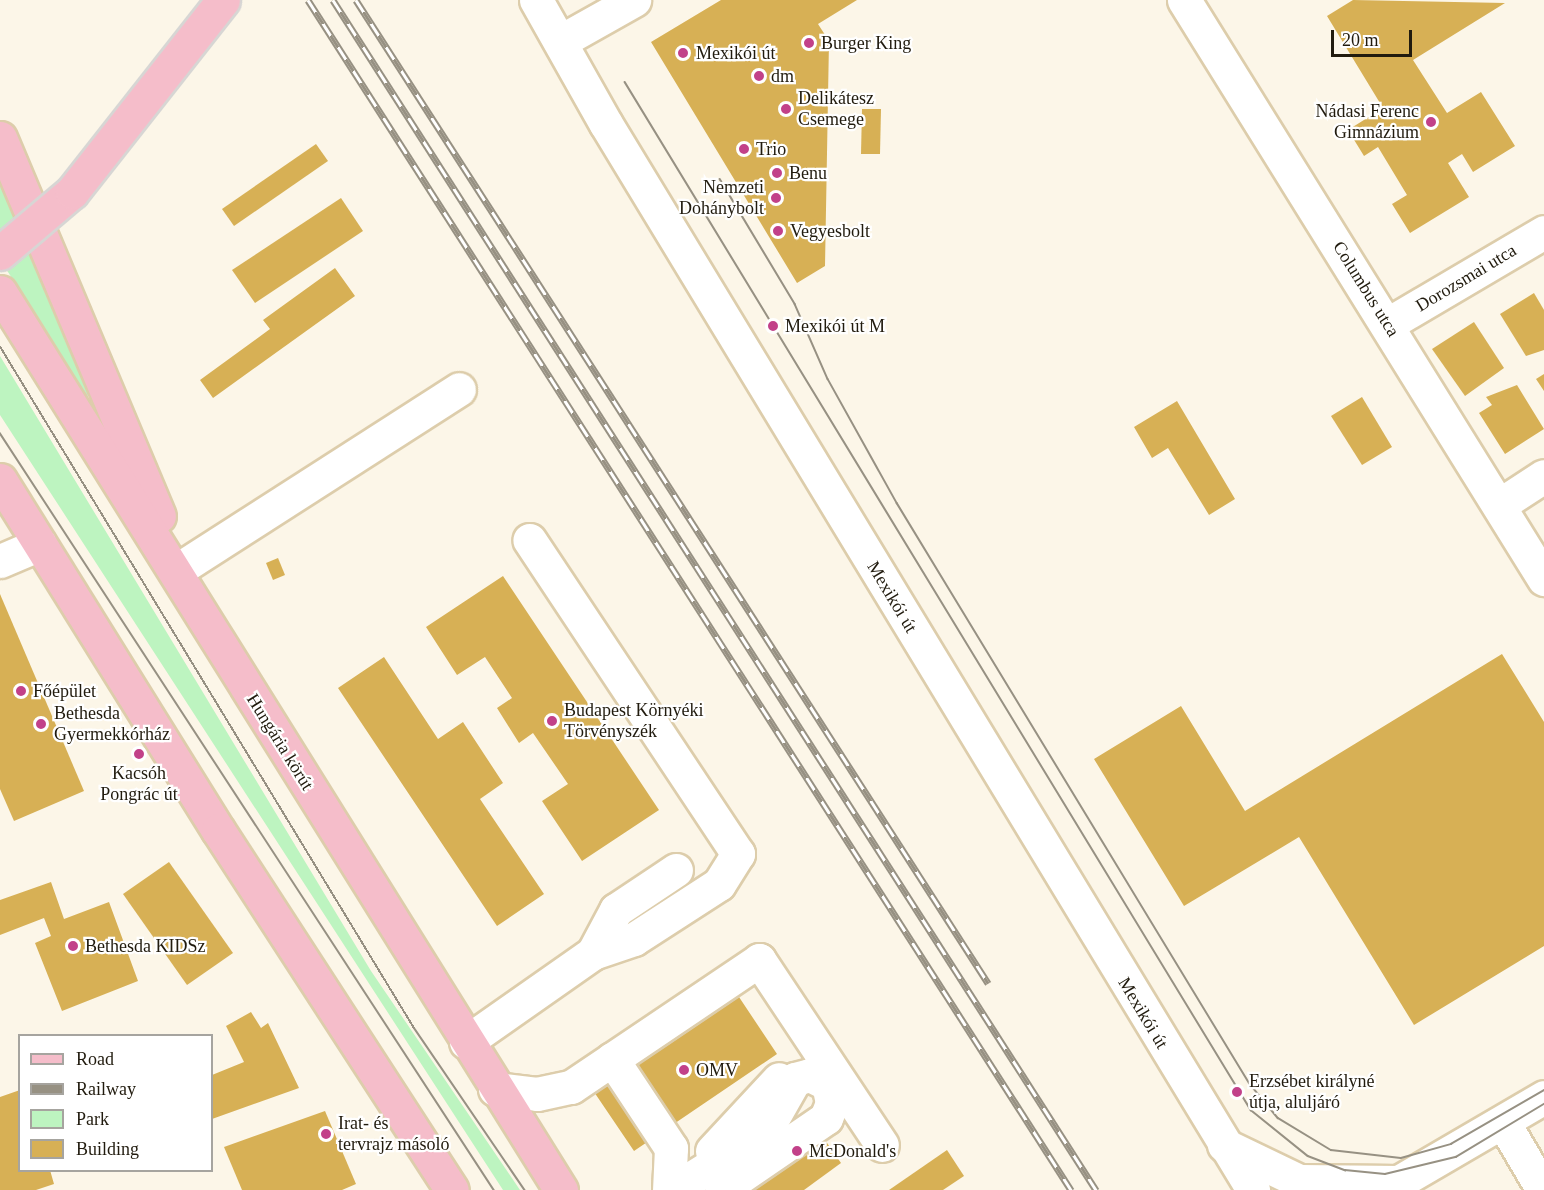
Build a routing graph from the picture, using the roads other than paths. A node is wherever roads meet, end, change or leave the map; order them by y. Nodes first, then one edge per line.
1 (223, 0) edge
2 (536, 0) edge
3 (634, 0) edge
4 (1184, 0) edge
5 (561, 41) junction
6 (0, 138) edge
7 (1544, 232) edge
8 (0, 253) edge
9 (0, 292) edge
10 (1388, 324) junction
11 (459, 389) dead end
12 (1544, 476) edge
13 (0, 480) edge
14 (0, 495) edge
15 (1501, 504) junction
16 (34, 533) junction
17 (529, 540) dead end
18 (0, 561) edge
19 (182, 567) junction
20 (1544, 579) edge
21 (209, 628) junction
22 (675, 870) dead end
23 (593, 953) junction
24 (816, 1039) junction
25 (466, 1042) junction
26 (612, 1059) junction
27 (495, 1089) junction
28 (1544, 1097) edge
29 (1503, 1122) junction
30 (882, 1145) dead end
31 (1223, 1145) junction
32 (1392, 1186) edge
33 (676, 1188) edge
34 (452, 1190) edge
35 (561, 1190) edge
36 (721, 1190) edge
37 (1253, 1190) edge
38 (1544, 1190) edge

1 - 8 main road, bridge
2 - 5 street, Mexikói út
3 - 5 street
4 - 10 street, Columbus utca
5 - 31 street, Mexikói út
6 - 19 main road
7 - 10 street, Dorozsmai utca
9 - 21 main road, Hungária körút
10 - 15 street, Columbus utca
11 - 19 street
12 - 15 street
13 - 16 main road
14 - 16 main road
15 - 20 street, Columbus utca
16 - 18 street
16 - 34 main road
17 - 23 street
19 - 21 main road
21 - 25 main road, Hungária körút
22 - 23 street
23 - 25 street
24 - 26 street
24 - 30 street
24 - 33 street
25 - 27 main road, Hungária körút
26 - 27 street
26 - 33 street
27 - 35 main road, Hungária körút
28 - 29 street
29 - 32 street
29 - 38 street
31 - 32 street
31 - 37 street, Mexikói út
33 - 36 street

